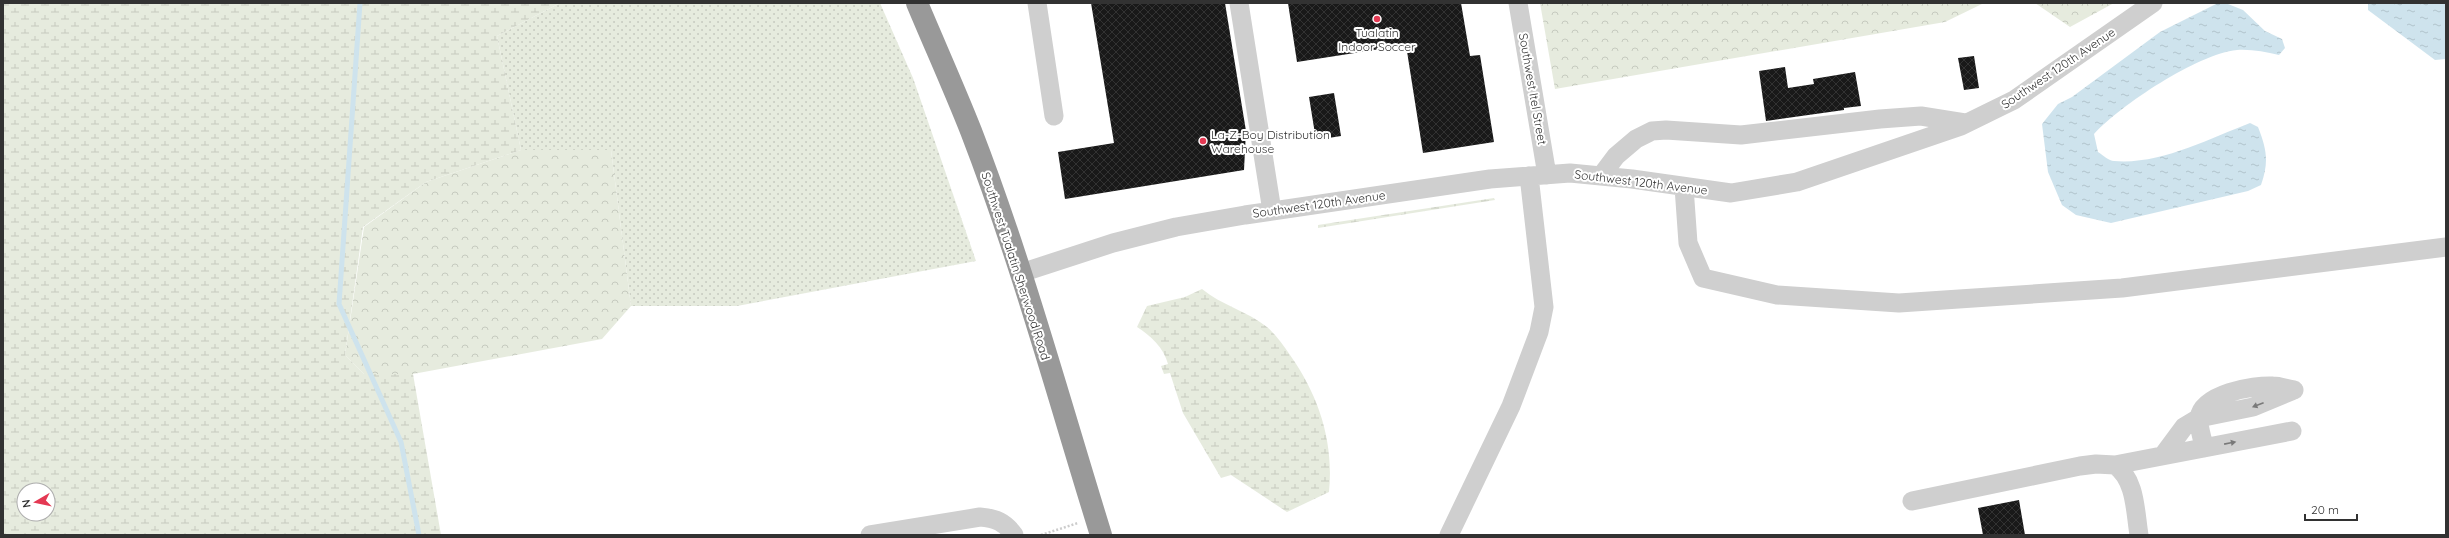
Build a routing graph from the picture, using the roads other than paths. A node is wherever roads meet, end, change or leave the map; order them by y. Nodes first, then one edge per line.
1 (917, 3) edge
2 (1037, 3) edge
3 (1239, 3) edge
4 (1518, 3) edge
5 (2153, 3) edge
6 (1054, 116) dead end
7 (1967, 123) junction
8 (1538, 175) junction
9 (1601, 176) junction
10 (1684, 187) junction
11 (1272, 211) junction
12 (2446, 247) edge
13 (1021, 273) junction
14 (2294, 390) dead end
15 (2199, 418) junction
16 (2292, 431) dead end
17 (2204, 448) junction
18 (2164, 454) junction
19 (2115, 465) junction
20 (1912, 501) dead end
21 (1098, 526) edge
22 (870, 535) edge
23 (1014, 535) edge
24 (1449, 535) edge
25 (2139, 535) edge

1 - 13 highway, Southwest Tualatin Sherwood Road
2 - 6 street
3 - 11 street
4 - 8 street, Southwest Itel Street
5 - 7 street, Southwest 120th Avenue
7 - 9 street
7 - 10 street, Southwest 120th Avenue
8 - 9 street, Southwest 120th Avenue
8 - 11 street, Southwest 120th Avenue
8 - 24 street, Southwest Itel Street
9 - 10 street, Southwest 120th Avenue
10 - 12 street
11 - 13 street, Southwest 120th Avenue
13 - 21 highway, Southwest Tualatin Sherwood Road
14 -> 15 street
15 - 17 street
15 - 18 street
17 -> 16 street
17 - 18 street
18 - 19 street
19 - 20 street
19 - 25 street
22 - 23 street

